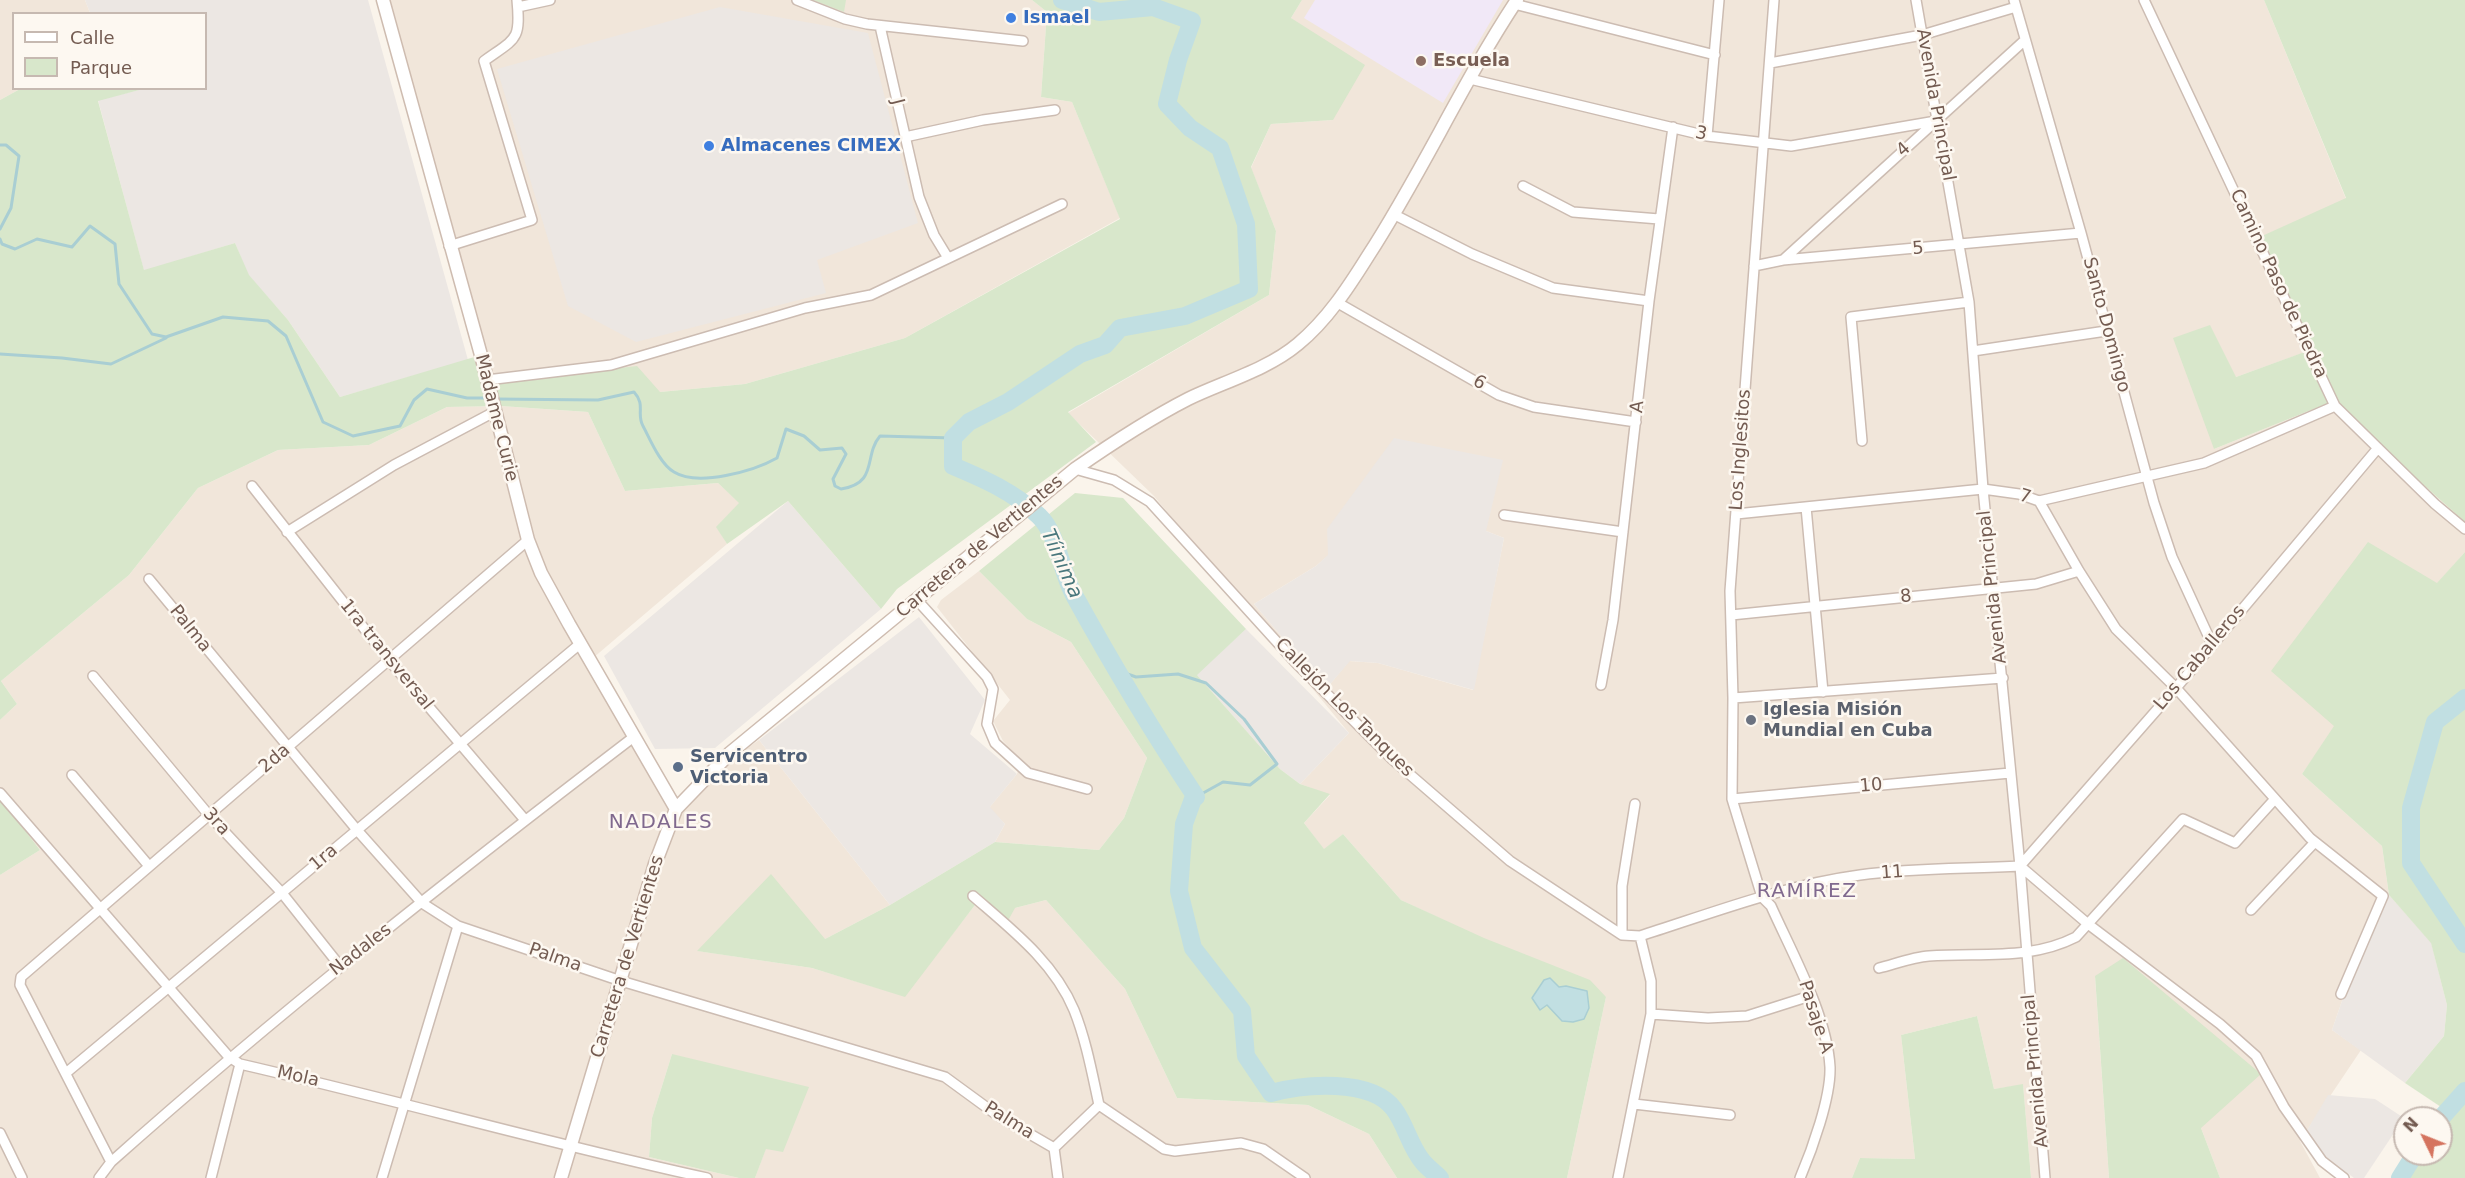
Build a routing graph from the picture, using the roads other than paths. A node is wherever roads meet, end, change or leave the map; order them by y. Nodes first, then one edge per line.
1 (383, 0) edge
2 (549, 0) edge
3 (797, 0) edge
4 (1719, 0) edge
5 (1774, 0) edge
6 (1916, 0) edge
7 (2144, 0) edge
8 (1515, 2) edge
9 (518, 3) edge
10 (2015, 4) edge
11 (880, 26) junction
12 (1922, 35) junction
13 (2025, 40) junction
14 (1023, 41) dead end
15 (1715, 55) junction
16 (1770, 63) junction
17 (1470, 79) junction
18 (1055, 110) dead end
19 (1936, 121) junction
20 (1673, 127) junction
21 (1707, 136) junction
22 (905, 137) junction
23 (1764, 144) junction
24 (1523, 186) dead end
25 (1062, 204) dead end
26 (1395, 215) junction
27 (1659, 219) junction
28 (2081, 233) junction
29 (449, 246) junction
30 (1959, 246) junction
31 (948, 258) junction
32 (1784, 260) junction
33 (1754, 266) junction
34 (1648, 301) junction
35 (1968, 302) junction
36 (1338, 303) junction
37 (2106, 331) junction
38 (1973, 351) junction
39 (488, 380) junction
40 (493, 402) junction
41 (2335, 406) junction
42 (1636, 422) junction
43 (1862, 441) dead end
44 (2378, 448) junction
45 (1076, 468) junction
46 (2147, 476) junction
47 (252, 486) dead end
48 (1983, 489) junction
49 (2038, 501) junction
50 (1806, 507) junction
51 (1736, 514) junction
52 (1504, 515) dead end
53 (2465, 529) edge
54 (287, 532) junction
55 (1623, 532) junction
56 (528, 540) junction
57 (2079, 572) junction
58 (149, 579) dead end
59 (1994, 589) junction
60 (917, 600) junction
61 (1816, 606) junction
62 (1731, 615) junction
63 (581, 643) junction
64 (2212, 644) junction
65 (389, 660) junction
66 (93, 676) dead end
67 (2003, 678) junction
68 (1601, 686) dead end
69 (2176, 688) junction
70 (1823, 693) junction
71 (1733, 698) junction
72 (635, 736) junction
73 (460, 744) junction
74 (288, 747) junction
75 (2010, 773) junction
76 (72, 775) dead end
77 (1087, 789) dead end
78 (0, 793) edge
79 (1732, 799) junction
80 (2274, 800) junction
81 (1635, 804) dead end
82 (676, 809) junction
83 (208, 814) junction
84 (525, 820) junction
85 (357, 830) junction
86 (2315, 842) junction
87 (149, 866) junction
88 (2020, 866) junction
89 (282, 893) junction
90 (973, 896) dead end
91 (1762, 897) junction
92 (422, 903) junction
93 (99, 910) junction
94 (2251, 910) dead end
95 (2088, 924) junction
96 (458, 926) junction
97 (1625, 935) junction
98 (1640, 936) junction
99 (2026, 954) junction
100 (340, 966) junction
101 (1879, 968) dead end
102 (621, 981) junction
103 (168, 988) junction
104 (2341, 994) dead end
105 (1810, 996) junction
106 (1651, 1014) junction
107 (229, 1057) junction
108 (240, 1064) junction
109 (66, 1073) junction
110 (403, 1102) junction
111 (1634, 1104) junction
112 (1099, 1105) junction
113 (1730, 1114) dead end
114 (0, 1133) edge
115 (570, 1148) junction
116 (1054, 1148) junction
117 (111, 1162) junction
118 (22, 1178) edge
119 (99, 1178) edge
120 (212, 1178) edge
121 (382, 1178) edge
122 (561, 1178) edge
123 (707, 1178) edge
124 (1058, 1178) edge
125 (1305, 1178) edge
126 (1618, 1178) edge
127 (1800, 1178) edge
128 (2045, 1178) edge
129 (2344, 1178) edge

1 - 29 main road, Madame Curie
2 - 9 street
3 - 11 street
4 - 15 street
5 - 16 street, Los Inglesitos
6 - 12 street, Avenida Principal
7 - 41 street, Camino Paso de Piedra
8 - 15 street
8 - 17 main road, Carretera de Vertientes
9 - 29 street
10 - 12 street
10 - 13 street, Santo Domingo
11 - 14 street
11 - 22 street, J
12 - 16 street
12 - 19 street, Avenida Principal
13 - 19 street, 4
13 - 28 street, Santo Domingo
15 - 21 street
16 - 23 street, Los Inglesitos
17 - 20 street, 3
17 - 26 main road, Carretera de Vertientes
18 - 22 street
19 - 23 street, 3
19 - 30 street, Avenida Principal
19 - 32 street, 4
20 - 21 street, 3
20 - 27 street, A
21 - 23 street, 3
22 - 31 street, J
23 - 33 street, Los Inglesitos
24 - 27 street
25 - 31 street
26 - 34 street
26 - 36 main road, Carretera de Vertientes
27 - 34 street, A
28 - 30 street, 5
28 - 37 street, Santo Domingo
29 - 39 main road, Madame Curie
30 - 32 street, 5
30 - 35 street, Avenida Principal
31 - 39 street
32 - 33 street, 5
33 - 51 street, Los Inglesitos
34 - 42 street, A
35 - 38 street, Avenida Principal
35 - 43 street
36 - 42 street, 6
36 - 45 main road, Carretera de Vertientes
37 - 38 street
37 - 46 street, Santo Domingo
38 - 48 street, Avenida Principal
39 - 40 main road, Madame Curie
40 - 54 street
40 - 56 main road, Madame Curie
41 - 44 street, Camino Paso de Piedra
41 - 46 street, 7
42 - 55 street, A
44 - 53 street, Camino Paso de Piedra
44 - 64 street, Los Caballeros
45 - 60 main road, Carretera de Vertientes
45 - 97 street, Callejón Los Tanques
46 - 49 street, 7
46 - 64 street, Santo Domingo
47 - 54 street, 1ra transversal
48 - 49 street, 7
48 - 50 street, 7
48 - 59 street, Avenida Principal
49 - 57 street
50 - 51 street, 7
50 - 61 street
51 - 62 street, Los Inglesitos
52 - 55 street
54 - 65 street, 1ra transversal
55 - 68 street, A
56 - 63 main road, Madame Curie
56 - 65 street, 2da
57 - 59 street, 8
57 - 69 street
58 - 74 street, Palma
59 - 61 street, 8
59 - 67 street, Avenida Principal
60 - 77 street
60 - 82 main road, Carretera de Vertientes
61 - 62 street, 8
61 - 70 street
62 - 71 street, Los Inglesitos
63 - 72 main road, Madame Curie
63 - 73 street, 1ra
64 - 69 street, Los Caballeros
65 - 73 street, 1ra transversal
65 - 74 street, 2da
66 - 83 street, 3ra
67 - 70 street
67 - 75 street, Avenida Principal
69 - 80 street
69 - 88 street, Los Caballeros
70 - 71 street
71 - 79 street, Los Inglesitos
72 - 82 main road, Madame Curie
72 - 84 street, Nadales
73 - 84 street, 1ra transversal
73 - 85 street, 1ra
74 - 83 street, 2da
74 - 85 street, Palma
75 - 79 street, 10
75 - 88 street, Avenida Principal
76 - 87 street
78 - 93 street, Mola
79 - 91 street, Los Inglesitos
80 - 86 street
80 - 95 street
81 - 97 street
82 - 102 main road, Carretera de Vertientes
83 - 87 street, 2da
83 - 89 street, 3ra
84 - 92 street, Nadales
85 - 89 street, 1ra
85 - 92 street, Palma
86 - 94 street
86 - 104 street
87 - 93 street, 2da
88 - 91 street, 11
88 - 95 street
88 - 99 street, Avenida Principal
89 - 100 street, 3ra
89 - 103 street, 1ra
90 - 112 street
91 - 98 street, 11
91 - 105 street, Pasaje A
92 - 96 street, Palma
92 - 100 street, Nadales
93 - 103 street, Mola
93 - 109 street, 2da
95 - 99 street
95 - 129 street
96 - 102 street, Palma
96 - 110 street
97 - 98 street, 11
98 - 106 street
99 - 101 street
99 - 128 street, Avenida Principal
100 - 107 street, Nadales
102 - 115 main road, Carretera de Vertientes
102 - 116 street, Palma
103 - 107 street, Mola
103 - 109 street, 1ra
105 - 106 street
105 - 127 street, Pasaje A
106 - 111 street
107 - 108 street, Mola
107 - 117 street, Nadales
108 - 110 street, Mola
108 - 120 street
109 - 117 street
110 - 115 street, Mola
110 - 121 street
111 - 113 street
111 - 126 street
112 - 116 street
112 - 125 street
114 - 118 street
115 - 122 main road, Carretera de Vertientes
115 - 123 street, Mola
116 - 124 street, Palma
117 - 119 street, Nadales

